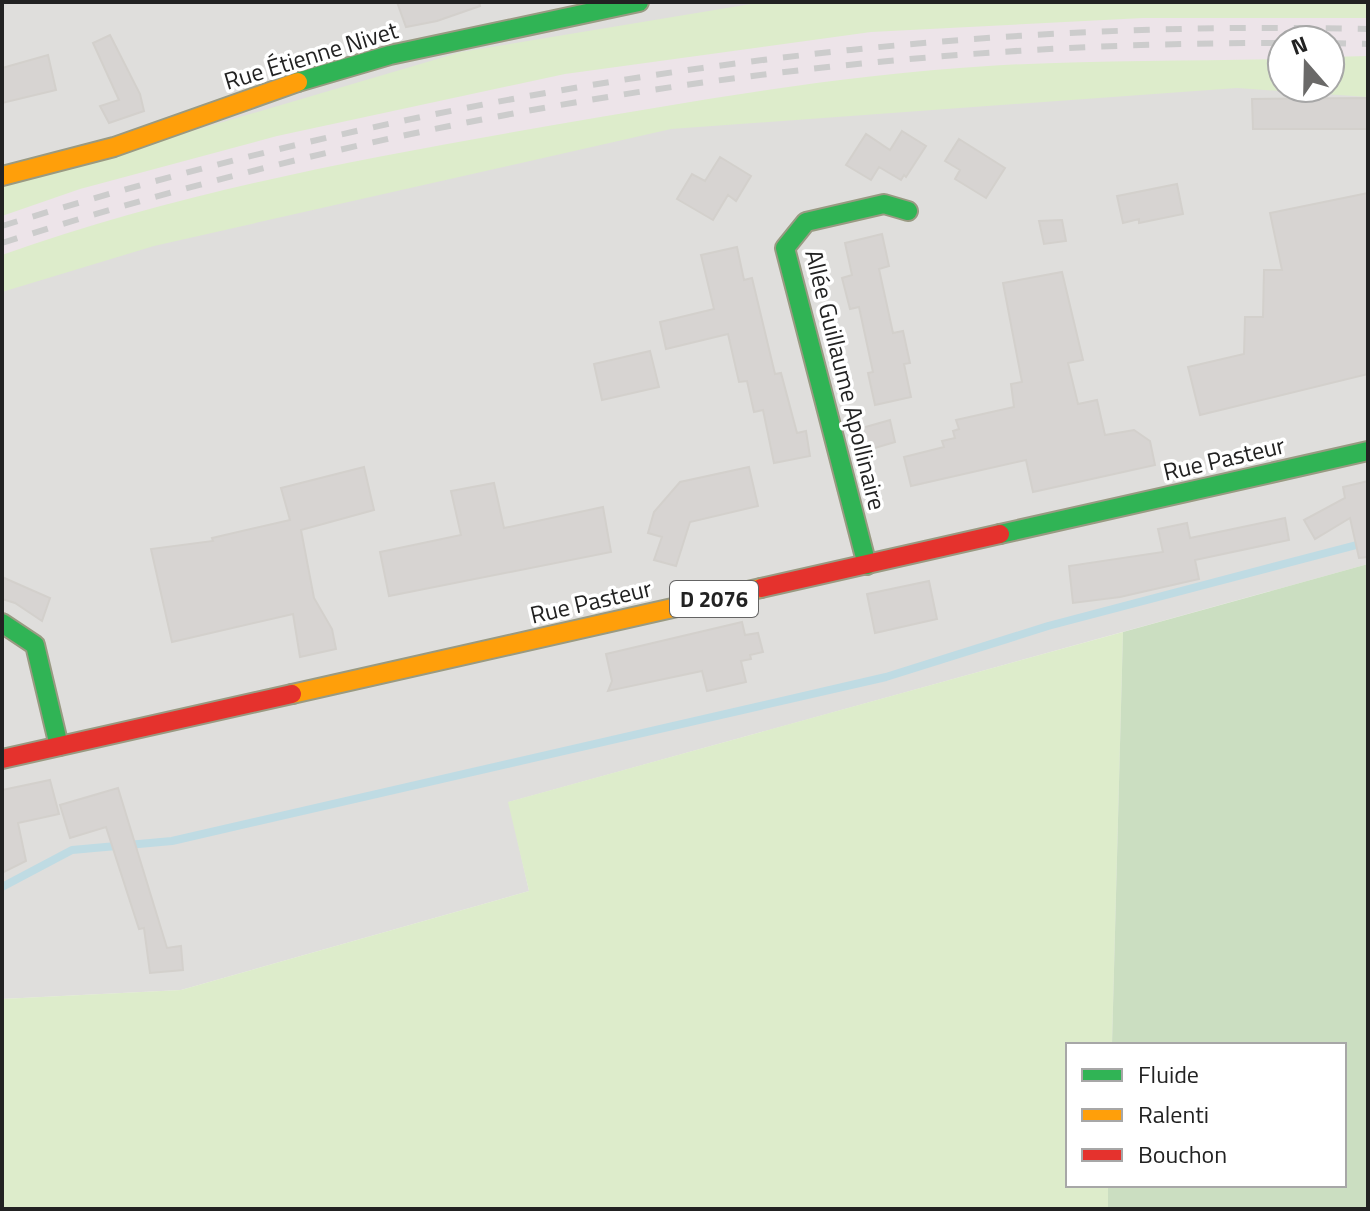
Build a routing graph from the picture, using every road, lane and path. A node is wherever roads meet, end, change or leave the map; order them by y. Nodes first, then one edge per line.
1 (639, 2) edge
2 (2, 176) edge
3 (908, 211) dead end
4 (1368, 451) edge
5 (867, 565) junction
6 (2, 623) edge
7 (59, 746) junction
8 (2, 759) edge

1 - 2 main road, Rue Étienne Nivet
3 - 5 main road, Allée Guillaume Apollinaire
4 - 5 main road, Rue Pasteur / D 2076
5 - 7 main road, Rue Pasteur / D 2076
6 - 7 main road
7 - 8 main road, D 2076

